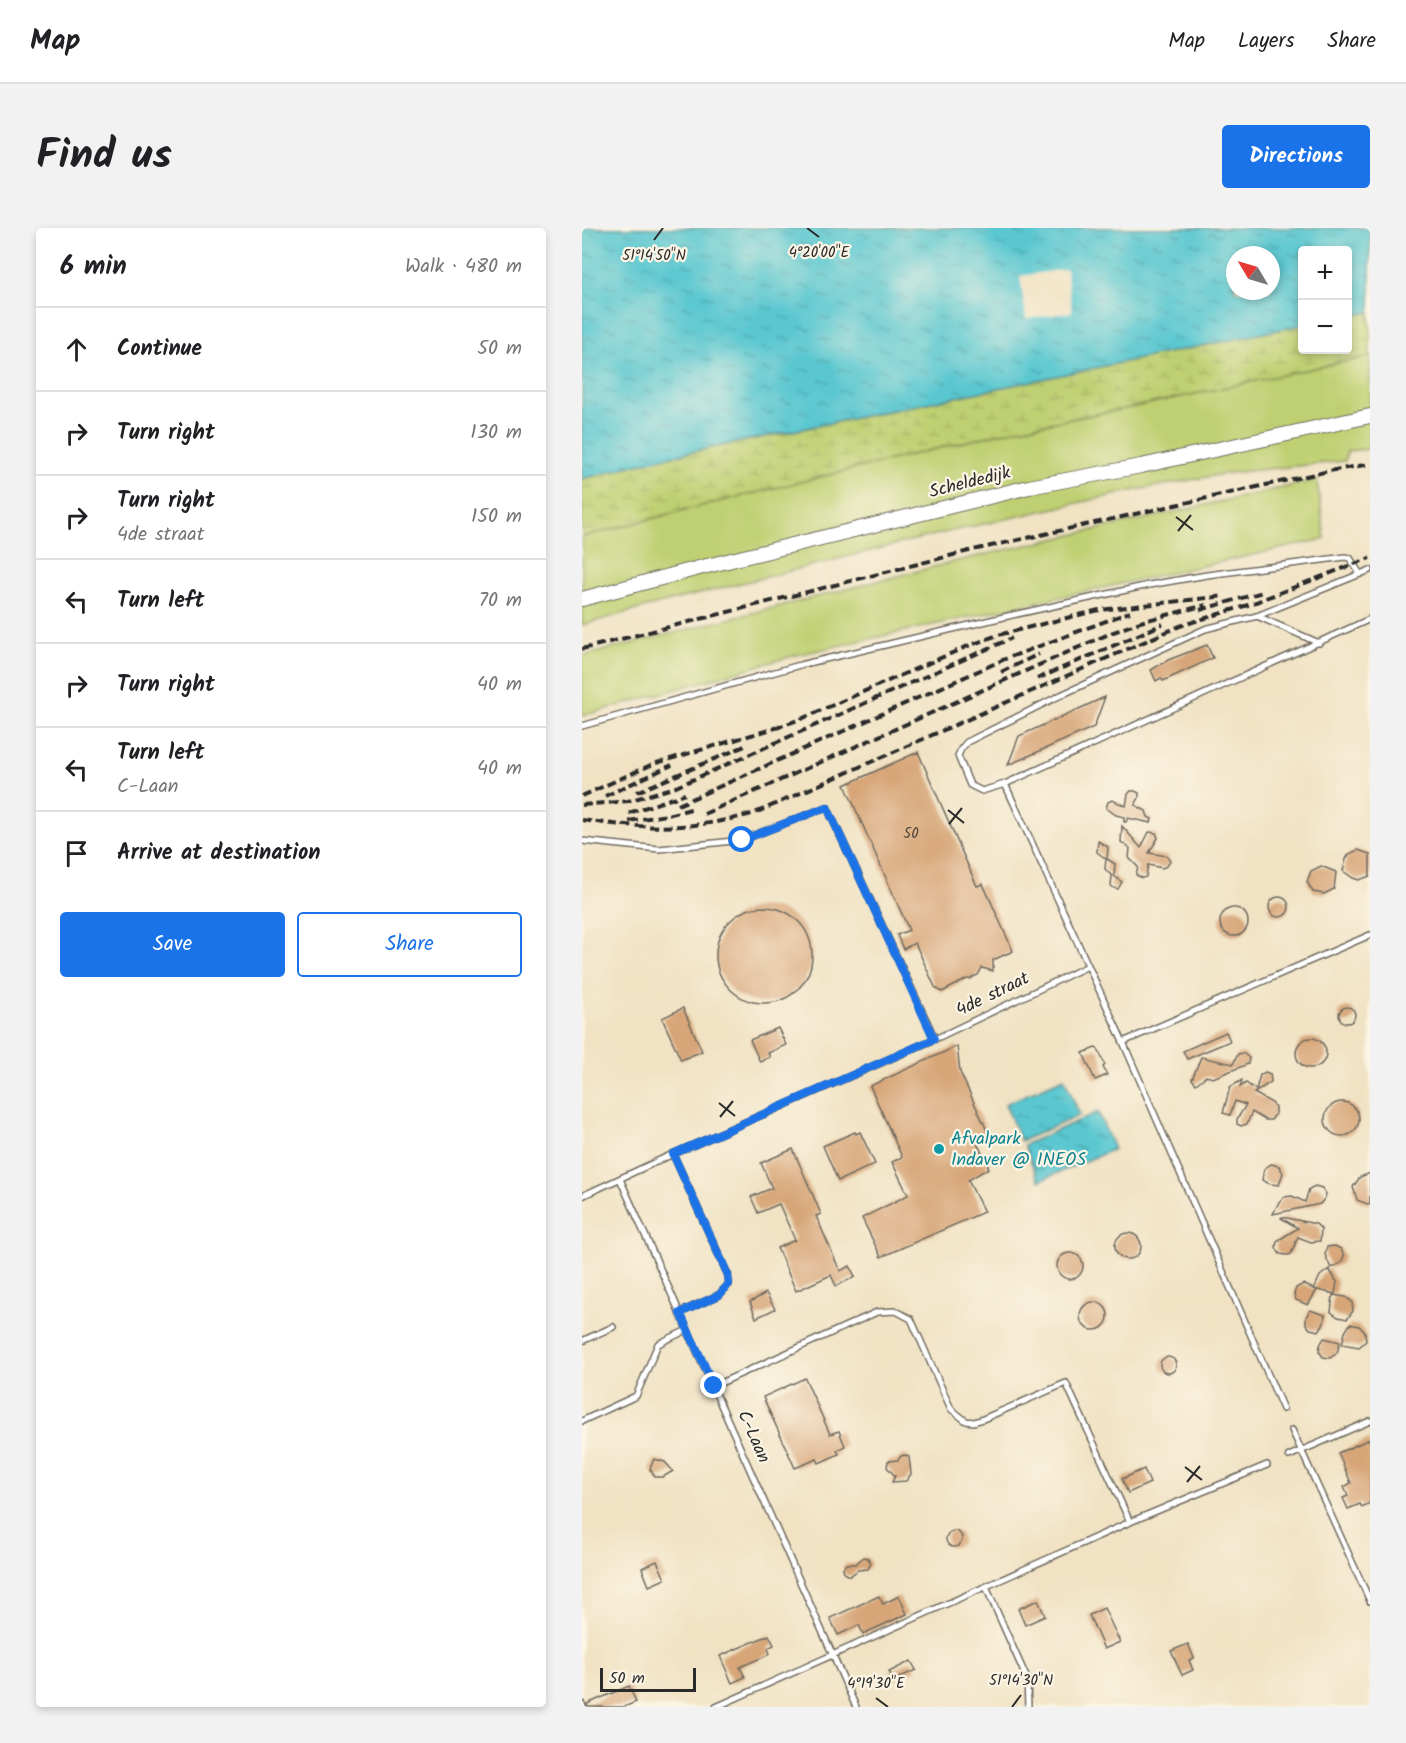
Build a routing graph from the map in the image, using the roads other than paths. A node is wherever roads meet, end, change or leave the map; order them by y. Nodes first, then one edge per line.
1 (1370, 417) edge
2 (1370, 570) edge
3 (1360, 574) junction
4 (582, 599) edge
5 (1257, 616) junction
6 (1370, 619) edge
7 (1319, 643) junction
8 (582, 726) edge
9 (1005, 784) junction
10 (582, 841) edge
11 (1370, 935) edge
12 (1088, 966) junction
13 (934, 1039) junction
14 (1123, 1042) junction
15 (673, 1154) junction
16 (620, 1179) junction
17 (582, 1196) edge
18 (680, 1313) junction
19 (613, 1327) dead end
20 (687, 1330) junction
21 (582, 1341) edge
22 (714, 1386) junction
23 (1283, 1408) dead end
24 (582, 1420) edge
25 (1370, 1421) edge
26 (1293, 1430) dead end
27 (1301, 1450) junction
28 (1289, 1456) dead end
29 (1267, 1465) dead end
30 (1130, 1522) junction
31 (986, 1587) junction
32 (1370, 1601) edge
33 (833, 1655) junction
34 (716, 1707) edge
35 (856, 1707) edge
36 (1028, 1707) edge

1 - 4 street, Scheldedijk
2 - 3 lane
3 - 5 lane
3 - 8 lane
5 - 7 lane
5 - 9 lane
6 - 7 lane
7 - 9 lane
9 - 12 lane
10 - 13 lane
11 - 14 lane
12 - 13 lane, 4de straat
12 - 14 lane
13 - 15 lane, 4de straat
14 - 23 lane
15 - 16 lane, 4de straat
15 - 18 lane
16 - 17 lane, 4de straat
16 - 18 lane, C-Laan
18 - 20 lane, C-Laan
19 - 21 lane
20 - 22 lane, C-Laan
20 - 24 lane
22 - 30 lane
22 - 33 lane, C-Laan
25 - 27 lane
26 - 27 lane
27 - 28 lane
27 - 32 lane
29 - 30 lane
30 - 31 lane
31 - 33 lane
31 - 36 lane
33 - 34 lane
33 - 35 lane, C-Laan

